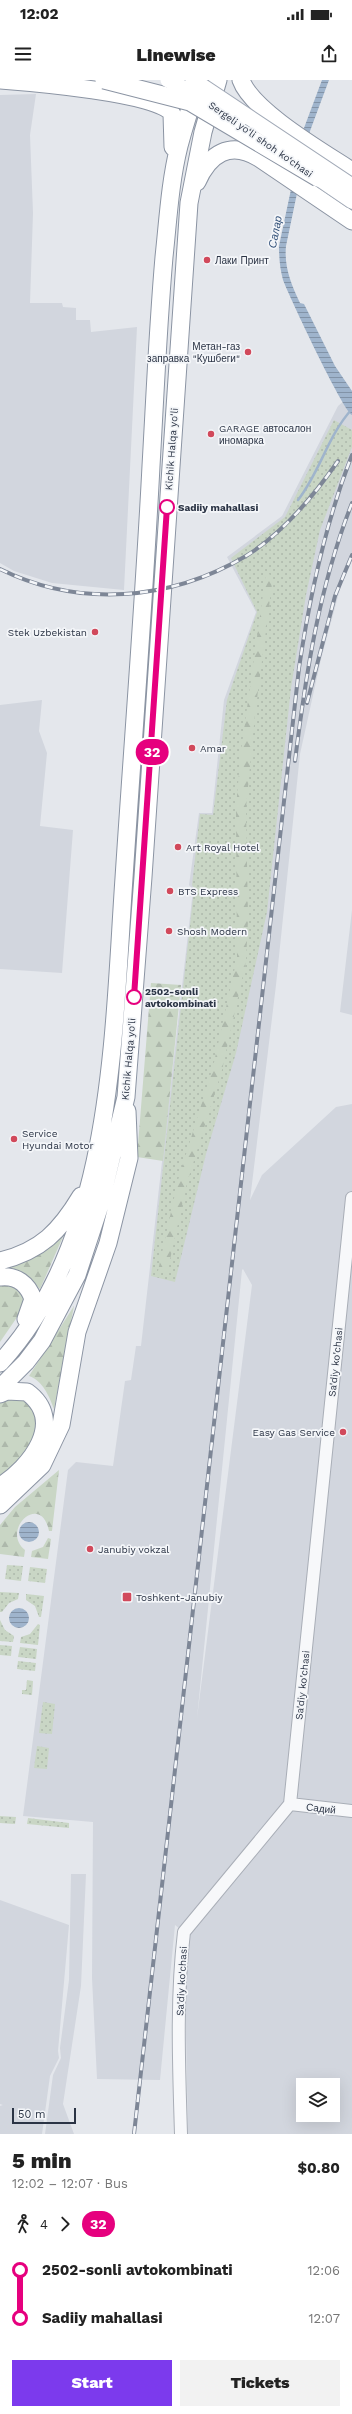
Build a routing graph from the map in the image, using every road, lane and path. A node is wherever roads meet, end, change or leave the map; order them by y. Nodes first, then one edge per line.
1 (0, 80) edge
2 (104, 80) edge
3 (168, 80) edge
4 (193, 80) edge
5 (199, 80) edge
6 (218, 80) edge
7 (241, 80) edge
8 (352, 171) edge
9 (174, 172) junction
10 (318, 178) junction
11 (352, 186) edge
12 (352, 201) edge
13 (189, 203) junction
14 (352, 221) edge
15 (150, 481) junction
16 (169, 482) junction
17 (124, 876) junction
18 (143, 877) junction
19 (126, 1097) junction
20 (91, 1179) junction
21 (352, 1198) edge
22 (0, 1261) edge
23 (0, 1277) edge
24 (5, 1357) edge
25 (0, 1388) edge
26 (0, 1394) edge
27 (0, 1486) edge
28 (0, 1505) edge
29 (290, 1804) junction
30 (352, 1811) edge
31 (181, 2134) edge

1 - 9 highway
2 - 10 highway, bridge
3 - 10 main road, Sergeli yo‘li shoh ko‘chasi, bridge
4 - 11 main road, Sergeli yo‘li shoh ko‘chasi, bridge
5 - 9 highway, Kichik Halqa yo'li
6 - 13 highway, Kichik Halqa yo'li
7 - 8 highway
9 - 15 highway, Kichik Halqa yo'li
10 - 12 main road, Sergeli yo‘li shoh ko‘chasi, bridge
13 - 14 highway
13 - 16 highway, Kichik Halqa yo'li
15 - 16 highway
15 - 17 highway, Kichik Halqa yo'li
16 - 18 highway, Kichik Halqa yo'li
17 - 18 highway
17 - 20 highway, Kichik Halqa yo'li
18 - 19 highway, Kichik Halqa yo'li
19 - 25 highway, Kichik Halqa yo'li
19 - 28 highway
20 - 22 highway
20 - 24 highway, Kichik Halqa yo'li
21 - 29 street, Sa'diy ko'chasi
23 - 24 highway
26 - 27 highway
29 - 30 street, Садий
29 - 31 street, Sa'diy ko'chasi

